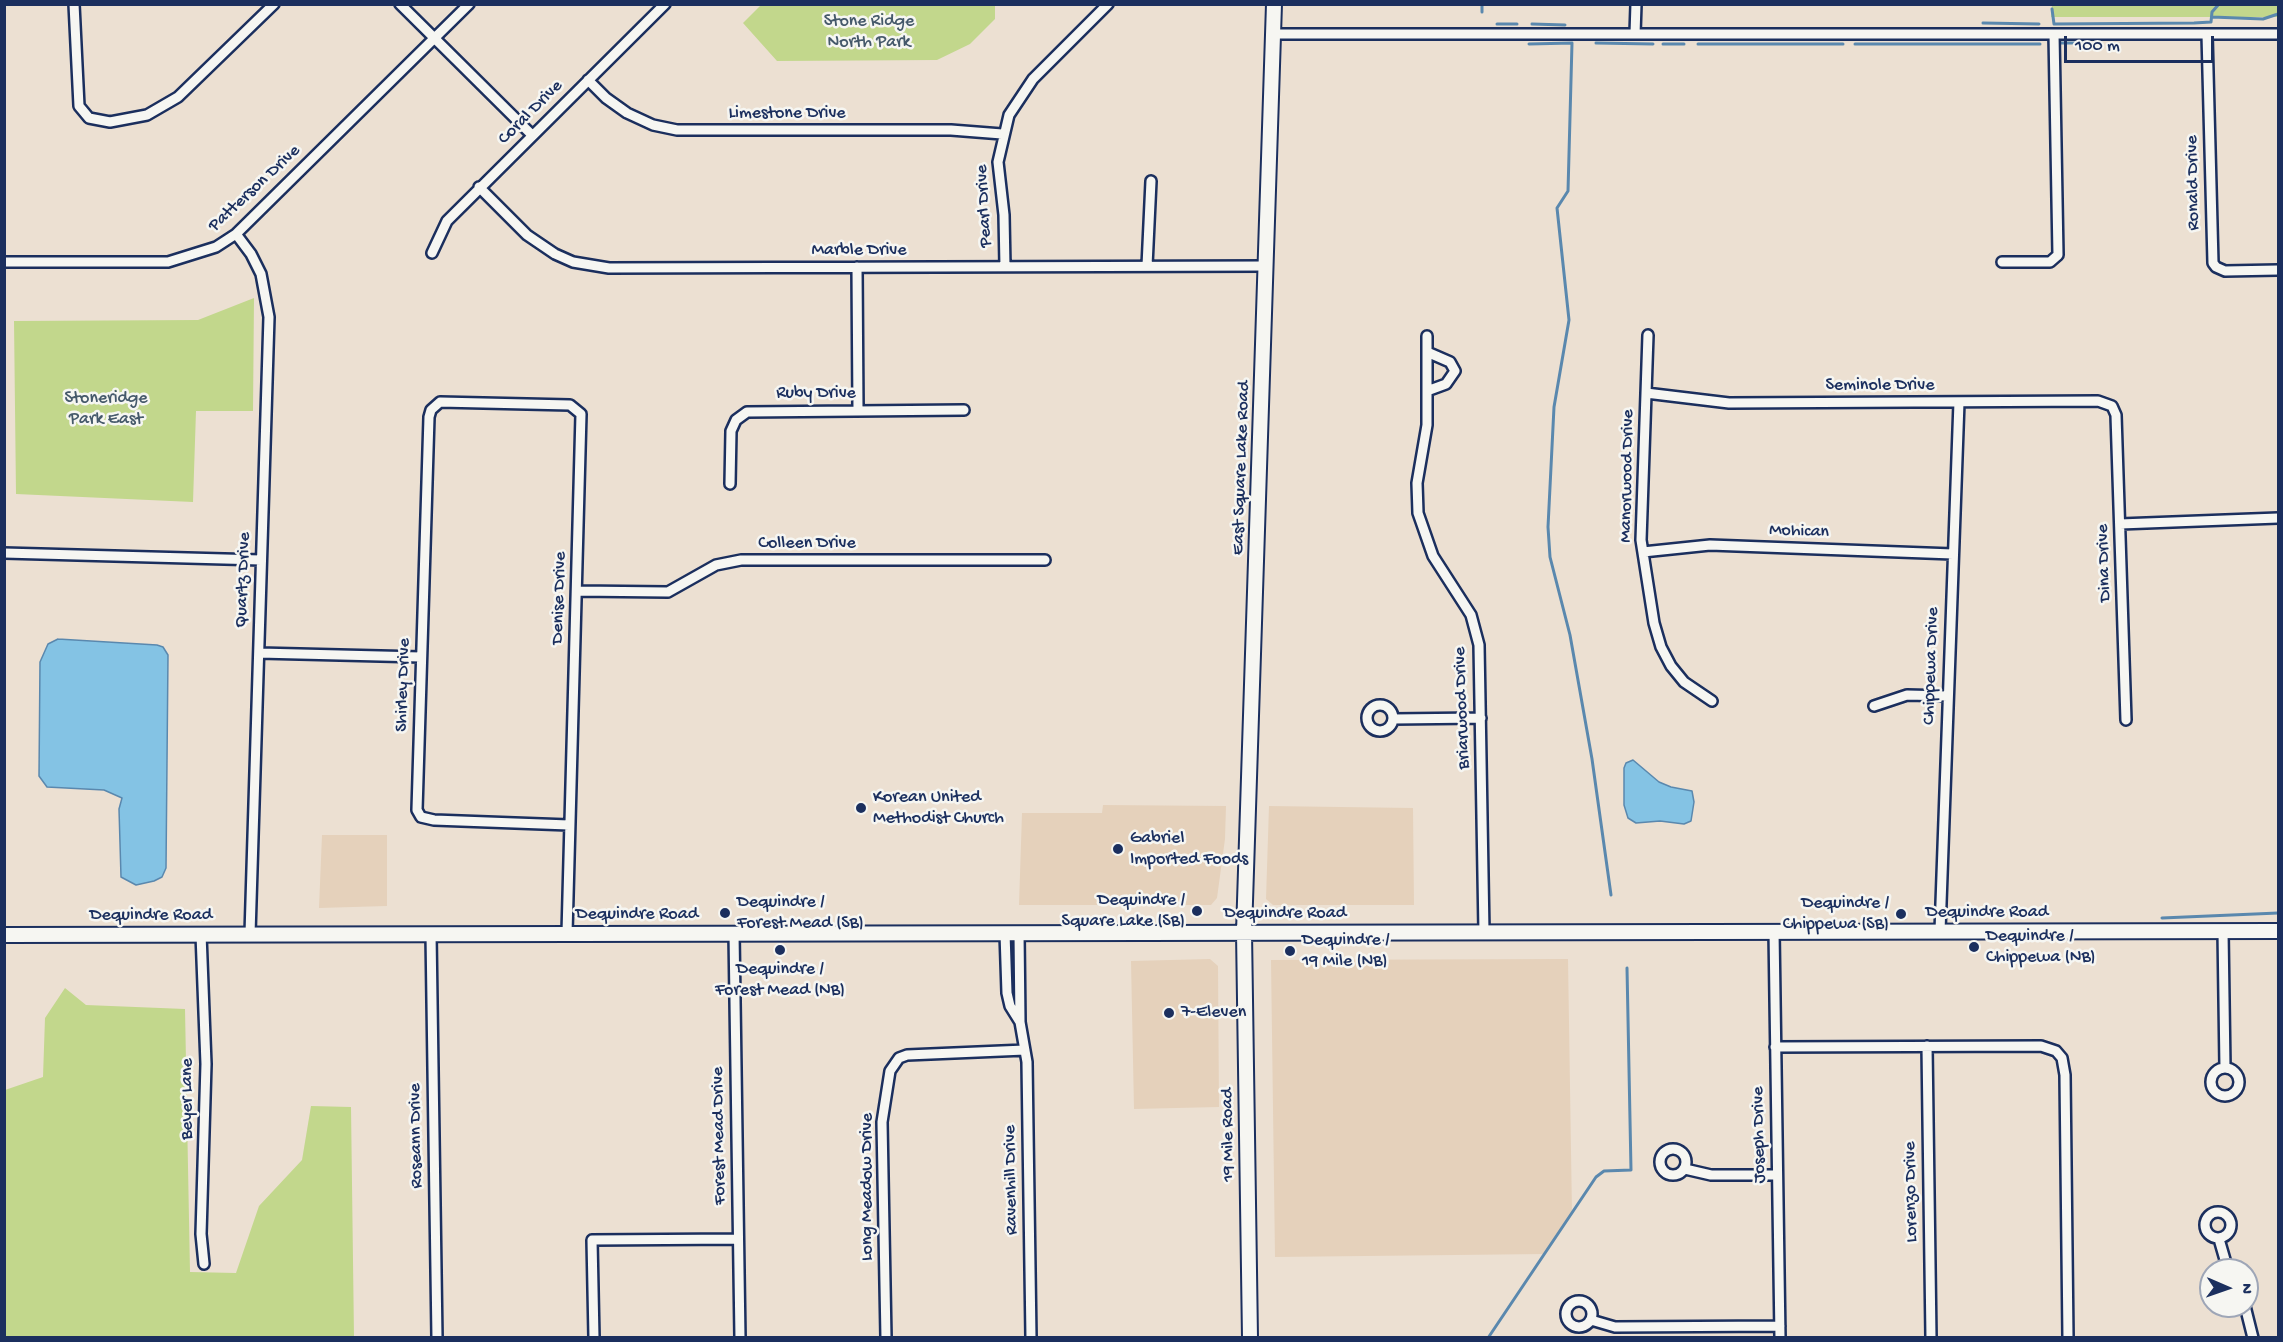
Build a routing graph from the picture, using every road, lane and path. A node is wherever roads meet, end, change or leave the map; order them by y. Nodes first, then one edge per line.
1 (74, 4) edge
2 (274, 4) edge
3 (400, 4) edge
4 (469, 4) edge
5 (665, 4) edge
6 (1108, 4) edge
7 (1274, 4) edge
8 (1636, 4) edge
9 (1097, 8) edge
10 (1273, 34) junction
11 (1635, 34) junction
12 (2054, 34) junction
13 (2207, 34) junction
14 (2278, 34) edge
15 (434, 38) junction
16 (588, 80) junction
17 (1002, 134) junction
18 (532, 135) junction
19 (1150, 181) dead end
20 (479, 187) junction
21 (236, 234) junction
22 (432, 253) dead end
23 (4, 262) edge
24 (2002, 262) dead end
25 (1147, 266) junction
26 (1267, 266) junction
27 (857, 267) junction
28 (1005, 267) junction
29 (2278, 271) edge
30 (1648, 335) dead end
31 (1427, 336) dead end
32 (1427, 352) junction
33 (1427, 391) junction
34 (1646, 393) junction
35 (1959, 402) junction
36 (435, 405) joint
37 (2112, 406) joint
38 (858, 410) junction
39 (964, 410) dead end
40 (730, 484) dead end
41 (2278, 518) edge
42 (2120, 524) junction
43 (1643, 552) junction
44 (4, 553) edge
45 (1953, 554) junction
46 (261, 560) junction
47 (1045, 560) dead end
48 (577, 591) junction
49 (259, 653) junction
50 (421, 657) junction
51 (1948, 696) junction
52 (1712, 701) dead end
53 (1874, 706) dead end
54 (1481, 718) junction
55 (1393, 719) dead end
56 (2127, 720) dead end
57 (569, 825) junction
58 (1774, 931) junction
59 (1940, 931) junction
60 (2223, 931) junction
61 (2278, 931) edge
62 (1244, 932) junction
63 (1484, 932) junction
64 (567, 933) junction
65 (734, 933) junction
66 (1012, 933) junction
67 (201, 934) junction
68 (250, 934) junction
69 (431, 934) junction
70 (4, 935) edge
71 (1020, 1022) junction
72 (1927, 1046) junction
73 (1775, 1047) junction
74 (1025, 1050) junction
75 (2225, 1068) dead end
76 (1685, 1169) dead end
77 (1777, 1175) junction
78 (738, 1239) junction
79 (2219, 1239) dead end
80 (2225, 1258) edge
81 (204, 1264) dead end
82 (2248, 1318) edge
83 (1591, 1320) dead end
84 (1780, 1326) junction
85 (437, 1338) edge
86 (594, 1338) edge
87 (740, 1338) edge
88 (886, 1338) edge
89 (1031, 1338) edge
90 (1250, 1338) edge
91 (1780, 1338) edge
92 (1931, 1338) edge
93 (2068, 1338) edge
94 (2253, 1338) edge

1 - 2 street
3 - 15 street
4 - 15 street, Patterson Drive
5 - 16 street, Coral Drive
6 - 9 street, Pearl Drive
7 - 10 main road, East Square Lake Road
8 - 11 street
9 - 17 street, Pearl Drive
10 - 11 street
10 - 26 main road, East Square Lake Road
11 - 12 street
12 - 13 street
12 - 24 street
13 - 14 street
13 - 29 street, Ronald Drive
15 - 18 street
15 - 21 street, Patterson Drive
16 - 17 street, Limestone Drive
16 - 18 street, Coral Drive
17 - 28 street, Pearl Drive
18 - 20 street, Coral Drive
19 - 25 street
20 - 22 street, Coral Drive
20 - 27 street, Marble Drive
21 - 23 street, Patterson Drive
21 - 46 street, Quartz Drive
25 - 26 street, Marble Drive
25 - 28 street, Marble Drive
26 - 62 main road, East Square Lake Road
27 - 28 street, Marble Drive
27 - 38 street
30 - 34 street, Manorwood Drive
31 - 32 street, Briarwood Drive
32 - 33 street, Briarwood Drive
32 - 33 street
33 - 54 street, Briarwood Drive
34 - 35 street, Seminole Drive
34 - 43 street, Manorwood Drive
35 - 37 street, Seminole Drive
35 - 45 street, Chippewa Drive
36 - 48 street, Denise Drive
36 - 50 street, Shirley Drive
37 - 42 street, Dina Drive
38 - 39 street, Ruby Drive
38 - 40 street, Ruby Drive
41 - 42 street
42 - 56 street, Dina Drive
43 - 45 street, Mohican
43 - 52 street, Manorwood Drive
44 - 46 street
45 - 51 street, Chippewa Drive
46 - 49 street, Quartz Drive
47 - 48 street, Colleen Drive
48 - 57 street, Denise Drive
49 - 50 street
49 - 68 street, Quartz Drive
50 - 57 street, Shirley Drive
51 - 53 street
51 - 59 street, Chippewa Drive
54 - 55 street
54 - 63 street, Briarwood Drive
57 - 64 street, Denise Drive
58 - 59 main road, Dequindre Road
58 - 63 main road, Dequindre Road
58 - 73 street, Joseph Drive
59 - 60 main road, Dequindre Road
60 - 61 main road, Dequindre Road
60 - 75 street
62 - 63 main road, Dequindre Road
62 - 66 main road, Dequindre Road
62 - 90 main road, 19 Mile Road
64 - 65 main road, Dequindre Road
64 - 69 main road, Dequindre Road
65 - 66 main road, Dequindre Road
65 - 78 street, Forest Mead Drive
66 - 71 street, Ravenhill Drive
66 - 71 street, Ravenhill Drive
67 - 68 main road, Dequindre Road
67 - 70 main road, Dequindre Road
67 - 81 street, Beyer Lane
68 - 69 main road, Dequindre Road
69 - 85 street, Roseann Drive
71 - 74 street, Ravenhill Drive
72 - 73 street
72 - 92 street, Lorenzo Drive
72 - 93 street
73 - 77 street, Joseph Drive
74 - 88 street, Long Meadow Drive
74 - 89 street, Ravenhill Drive
76 - 77 street
77 - 84 street, Joseph Drive
78 - 86 street
78 - 87 street, Forest Mead Drive
79 - 80 street
82 - 94 street
83 - 84 street
84 - 91 street, Joseph Drive

